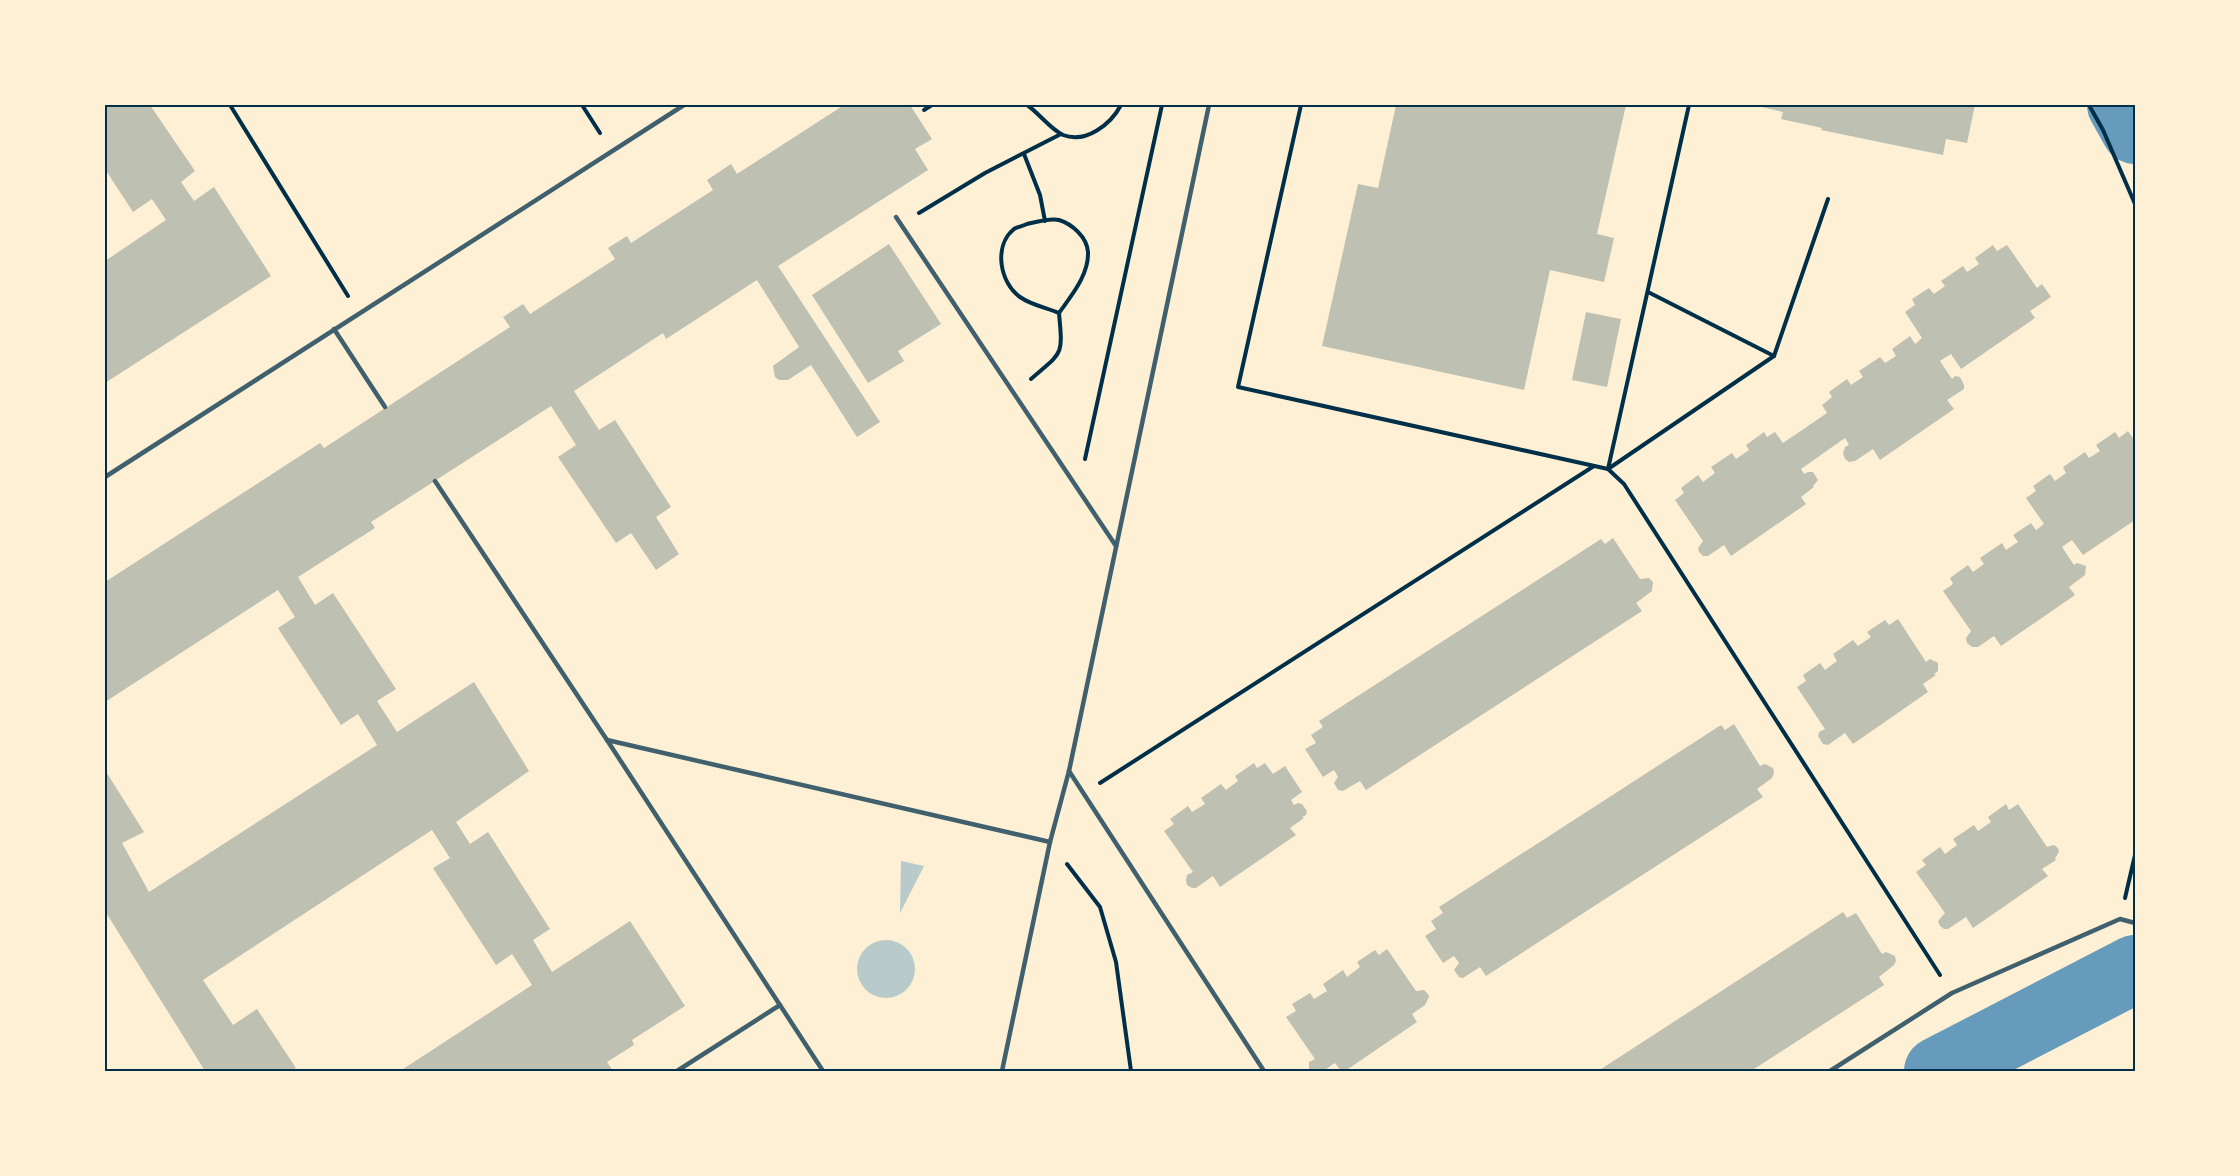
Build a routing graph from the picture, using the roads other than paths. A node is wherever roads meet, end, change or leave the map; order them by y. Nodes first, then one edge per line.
1 (684, 105) edge
2 (1209, 105) edge
3 (896, 217) dead end
4 (334, 329) junction
5 (385, 407) dead end
6 (105, 477) edge
7 (435, 481) dead end
8 (1116, 546) junction
9 (608, 740) junction
10 (1069, 771) junction
11 (1050, 842) junction
12 (2135, 923) edge
13 (780, 1005) junction
14 (677, 1071) edge
15 (824, 1071) edge
16 (1002, 1071) edge
17 (1264, 1071) edge
18 (1830, 1071) edge

1 - 4 lane
2 - 8 lane
3 - 8 lane
4 - 5 lane
4 - 6 lane
7 - 9 lane
8 - 10 lane
9 - 11 lane
9 - 13 lane
10 - 11 lane
10 - 17 lane
11 - 16 lane
12 - 18 lane
13 - 14 lane
13 - 15 lane

